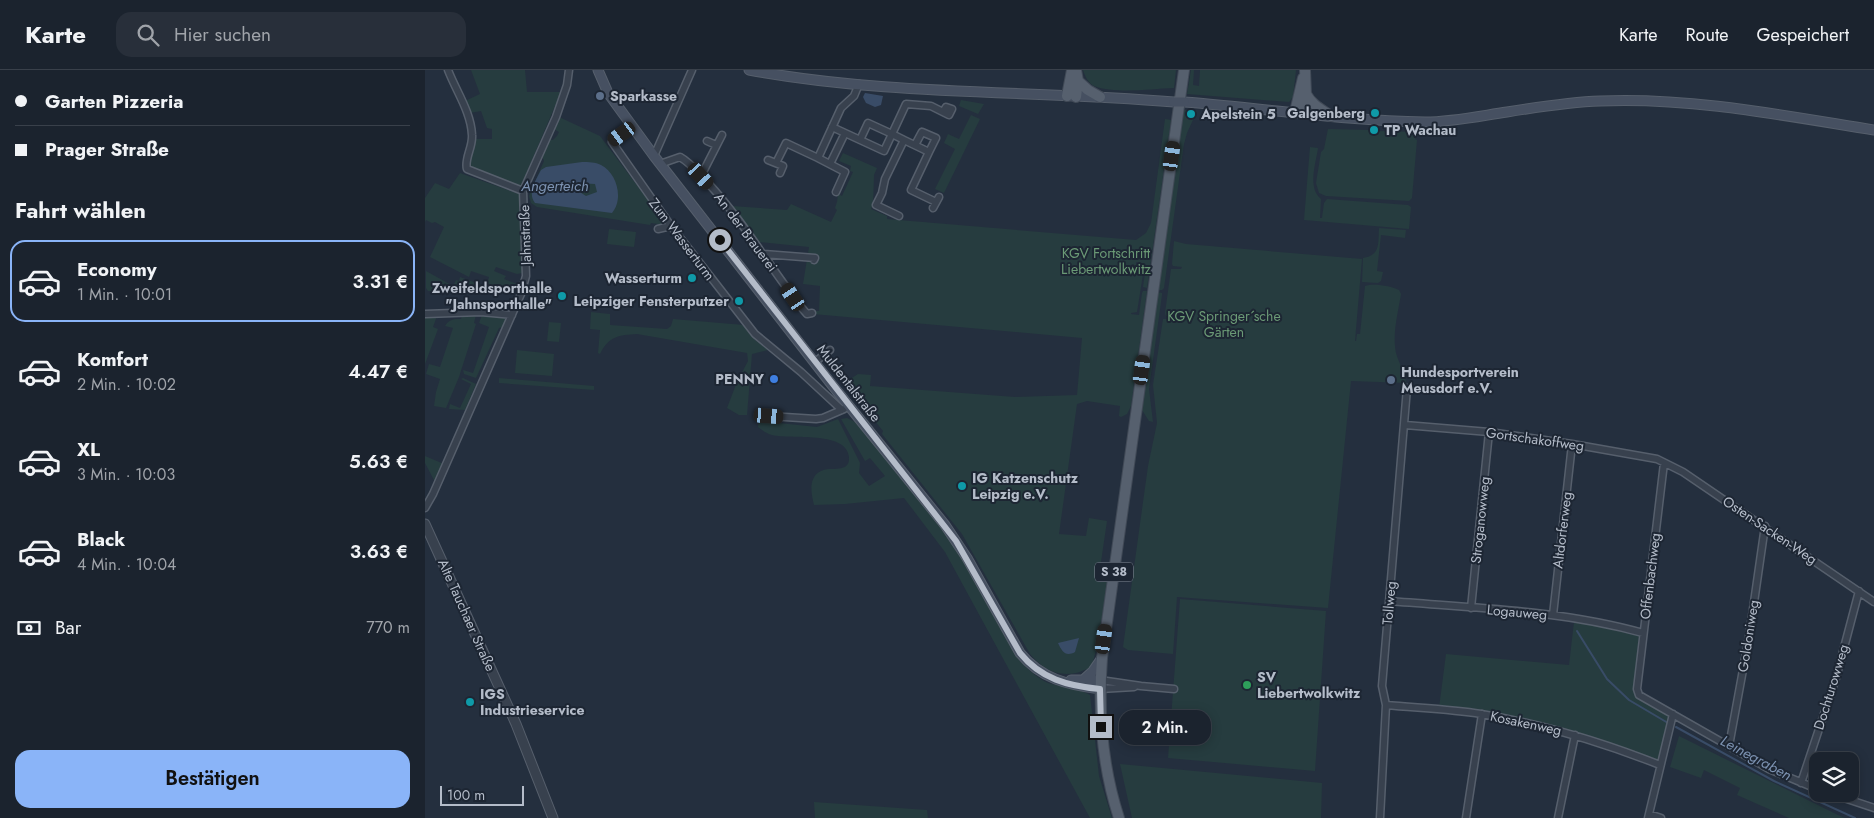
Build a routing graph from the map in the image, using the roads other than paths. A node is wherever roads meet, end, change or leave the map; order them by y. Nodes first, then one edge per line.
1 (448, 70) edge
2 (569, 70) edge
3 (598, 70) edge
4 (692, 70) edge
5 (749, 70) edge
6 (1074, 70) edge
7 (1184, 70) edge
8 (1305, 71) edge
9 (1078, 81) junction
10 (859, 84) junction
11 (1306, 94) junction
12 (1072, 96) junction
13 (1100, 97) junction
14 (943, 112) dead end
15 (1299, 113) junction
16 (1331, 116) junction
17 (632, 127) junction
18 (832, 127) junction
19 (1874, 130) edge
20 (845, 133) junction
21 (722, 134) dead end
22 (892, 134) junction
23 (860, 140) junction
24 (904, 140) junction
25 (707, 141) dead end
26 (915, 145) junction
27 (716, 146) junction
28 (929, 152) junction
29 (818, 158) junction
30 (657, 160) junction
31 (769, 160) dead end
32 (776, 163) junction
33 (830, 164) junction
34 (780, 173) dead end
35 (701, 176) junction
36 (523, 191) junction
37 (836, 192) dead end
38 (936, 202) dead end
39 (899, 216) dead end
40 (671, 226) junction
41 (658, 229) dead end
42 (764, 254) junction
43 (814, 260) dead end
44 (425, 314) edge
45 (810, 314) dead end
46 (511, 315) junction
47 (830, 350) dead end
48 (815, 362) junction
49 (1407, 388) dead end
50 (846, 408) junction
51 (769, 416) dead end
52 (1405, 425) junction
53 (1489, 432) junction
54 (1572, 444) junction
55 (1664, 463) junction
56 (425, 508) edge
57 (425, 524) edge
58 (1765, 526) junction
59 (1859, 591) junction
60 (1389, 600) junction
61 (1874, 602) edge
62 (1471, 608) junction
63 (1553, 615) junction
64 (1643, 633) junction
65 (1102, 658) junction
66 (1083, 680) junction
67 (1062, 681) junction
68 (1100, 684) junction
69 (1174, 688) dead end
70 (1386, 705) junction
71 (1482, 714) junction
72 (1673, 714) junction
73 (1575, 734) junction
74 (1729, 746) junction
75 (1660, 765) junction
76 (1801, 783) junction
77 (1809, 786) edge
78 (1856, 802) edge
79 (1874, 808) edge
80 (1648, 816) edge
81 (553, 818) edge
82 (1119, 818) edge
83 (1380, 818) edge
84 (1466, 818) edge
85 (1558, 818) edge
86 (1661, 818) edge

1 - 36 street
2 - 36 street, Jahnstraße
3 - 17 main road, Muldentalstraße
4 - 30 street
5 - 10 main road
6 - 9 main road
6 - 12 main road
7 - 65 main road, S 38
8 - 11 main road
8 - 15 main road
9 - 12 main road
9 - 13 main road
10 - 12 main road
10 - 18 street
11 - 15 main road
11 - 16 main road
12 - 13 main road
13 - 15 main road
14 - 22 street
15 - 16 main road
16 - 19 main road
17 - 30 main road, Muldentalstraße
17 - 40 street, Zum Wasserturm
18 - 20 street
18 - 29 street
20 - 23 street
20 - 33 street
21 - 27 street
22 - 23 street
22 - 23 street
22 - 24 street
24 - 26 street
24 - 39 street
25 - 27 street
26 - 28 street
26 - 28 street
27 - 35 street
28 - 38 street
29 - 32 street
29 - 33 street
30 - 35 street, An der Brauerei
30 - 48 main road, Muldentalstraße
31 - 32 street
32 - 34 street
33 - 37 street
35 - 42 street, An der Brauerei
36 - 46 street, Jahnstraße
40 - 41 street
40 - 50 street, Zum Wasserturm
42 - 43 street
42 - 45 street, An der Brauerei
44 - 46 street
46 - 56 street, Jahnstraße
47 - 48 street
48 - 50 main road, Muldentalstraße
49 - 52 street, Tollweg
50 - 51 street
50 - 67 main road, Muldentalstraße
52 - 53 street, Gortschakoffweg
52 - 60 street, Tollweg
53 - 54 street, Gortschakoffweg
53 - 62 street, Stroganowweg
54 - 55 street, Gortschakoffweg
54 - 63 street, Altdorferweg
55 - 58 street, Osten-Sacken-Weg
55 - 64 street, Offenbachweg
57 - 81 street, Alte Tauchaer Straße
58 - 59 street, Osten-Sacken-Weg
58 - 74 street, Goldoniweg
59 - 61 street, Osten-Sacken-Weg
59 - 76 street, Dochturowweg
60 - 62 street, Logauweg
60 - 70 street, Tollweg
62 - 63 street, Logauweg
63 - 64 street, Logauweg
64 - 72 street, Offenbachweg
65 - 66 main road
65 - 68 main road, S 38
66 - 67 main road, Muldentalstraße
66 - 68 main road, Muldentalstraße
67 - 68 main road, Muldentalstraße
68 - 69 street, Muldentalstraße
68 - 82 main road, S 38
70 - 71 street, Kosakenweg
70 - 83 street, Tollweg
71 - 73 street, Kosakenweg
71 - 84 street
72 - 74 street
72 - 75 street
73 - 75 street, Kosakenweg
73 - 85 street
74 - 76 street
75 - 80 street
76 - 77 street
78 - 79 street
80 - 86 street

